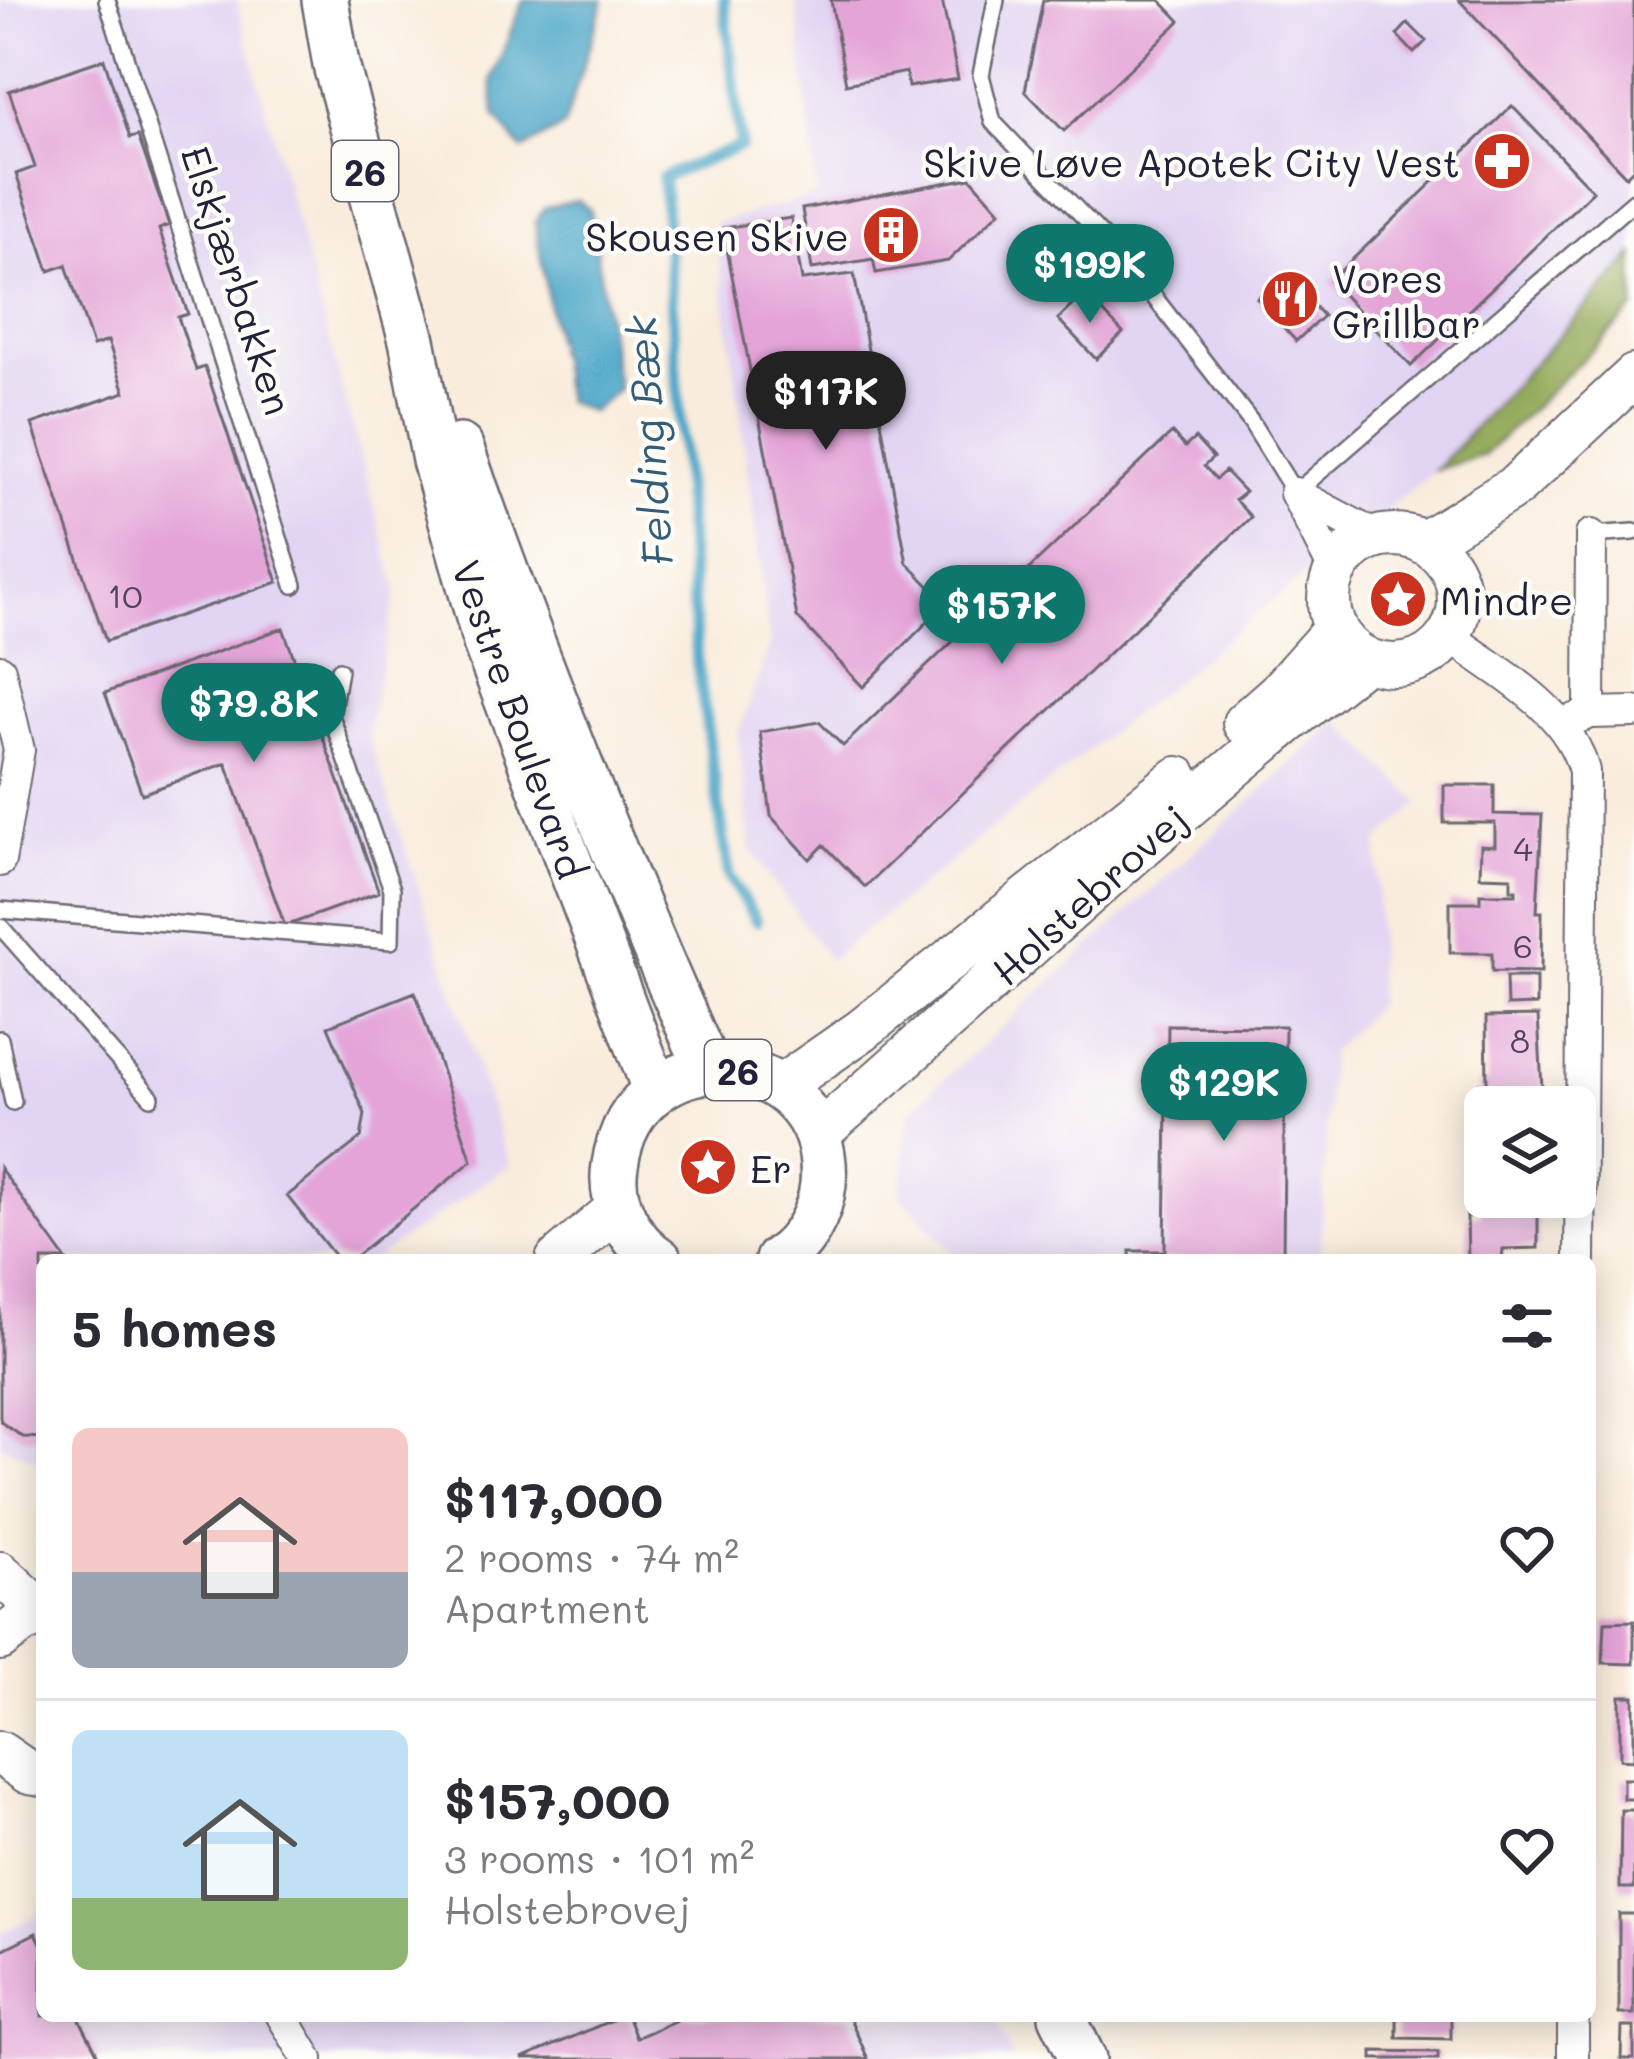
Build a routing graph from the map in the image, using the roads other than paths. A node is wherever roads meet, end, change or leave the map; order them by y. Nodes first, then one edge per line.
1 (107, 0) edge
2 (325, 0) edge
3 (996, 0) edge
4 (1634, 200) edge
5 (412, 340) junction
6 (1634, 376) edge
7 (1516, 486) junction
8 (1295, 493) junction
9 (1634, 532) edge
10 (1591, 535) joint
11 (1378, 537) junction
12 (1425, 542) junction
13 (1335, 572) junction
14 (1456, 578) junction
15 (294, 584) dead end
16 (1335, 629) junction
17 (1449, 636) junction
18 (1366, 660) junction
19 (0, 670) edge
20 (339, 670) dead end
21 (1634, 712) edge
22 (1577, 718) junction
23 (0, 861) edge
24 (0, 910) edge
25 (0, 926) edge
26 (0, 1039) edge
27 (708, 1069) junction
28 (780, 1088) junction
29 (655, 1089) junction
30 (151, 1097) dead end
31 (13, 1102) dead end
32 (817, 1135) junction
33 (619, 1208) junction
34 (564, 1254) edge
35 (649, 1254) edge
36 (787, 1254) edge
37 (1580, 1254) edge
38 (0, 1574) edge
39 (36, 1608) edge
40 (36, 1617) edge
41 (0, 1639) edge
42 (286, 2022) edge
43 (1573, 2022) edge
44 (308, 2059) edge
45 (1573, 2059) edge

1 - 15 lane, Elskjærbakken
2 - 5 main road, Vestre Boulevard / 26
3 - 8 lane
4 - 8 lane
5 - 27 main road, Vestre Boulevard / 26
5 - 29 main road, Vestre Boulevard / 26
6 - 7 street
7 - 12 street
7 - 14 street
8 - 11 street
8 - 13 street
9 - 10 lane
10 - 22 street
11 - 12 street
11 - 13 street
12 - 14 street
13 - 16 street
14 - 17 street
16 - 18 street
16 - 28 street, Holstebrovej
17 - 18 street
17 - 22 street
18 - 32 street, Holstebrovej
19 - 23 street
20 - 24 lane
21 - 22 street
22 - 37 street
25 - 30 lane
26 - 31 lane
27 - 28 main road, 26
27 - 29 main road, 26
28 - 32 main road, 26
29 - 33 main road, 26
32 - 36 main road, 26
33 - 34 street
33 - 35 main road
38 - 39 street
40 - 41 street
42 - 44 street
43 - 45 street

